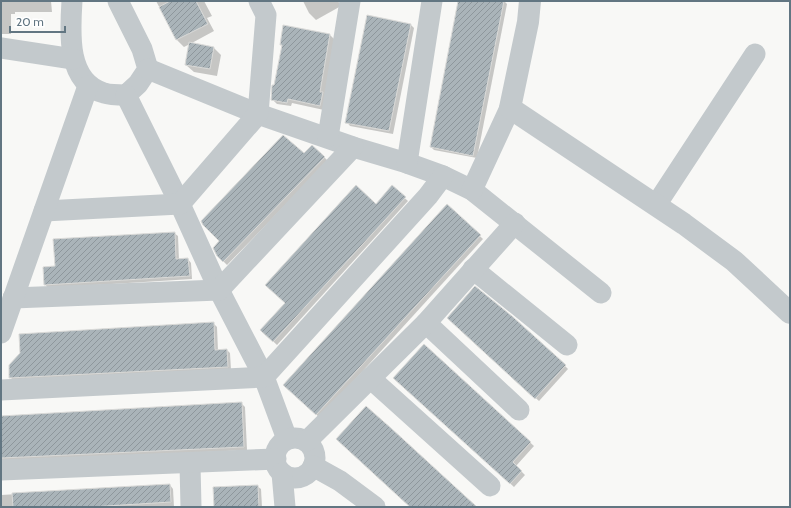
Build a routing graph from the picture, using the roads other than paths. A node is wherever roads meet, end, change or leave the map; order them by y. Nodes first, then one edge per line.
1 (72, 1) edge
2 (118, 1) edge
3 (260, 1) edge
4 (350, 1) edge
5 (432, 1) edge
6 (530, 1) edge
7 (1, 48) edge
8 (755, 54) dead end
9 (73, 60) junction
10 (148, 69) junction
11 (88, 86) junction
12 (126, 96) junction
13 (510, 108) junction
14 (258, 114) junction
15 (328, 138) junction
16 (354, 147) junction
17 (407, 163) junction
18 (443, 176) junction
19 (472, 190) junction
20 (180, 204) junction
21 (656, 205) junction
22 (44, 211) junction
23 (515, 223) junction
24 (473, 269) junction
25 (219, 290) junction
26 (601, 293) dead end
27 (13, 298) junction
28 (790, 312) edge
29 (426, 323) junction
30 (1, 333) edge
31 (567, 345) dead end
32 (264, 377) junction
33 (370, 378) junction
34 (1, 390) edge
35 (519, 410) dead end
36 (297, 440) junction
37 (190, 464) junction
38 (279, 466) junction
39 (314, 466) junction
40 (1, 470) edge
41 (490, 486) dead end
42 (191, 507) edge
43 (285, 507) edge
44 (375, 507) edge

1 - 9 street
2 - 10 street
3 - 14 street
4 - 15 street
5 - 17 street
6 - 13 street
7 - 9 street
8 - 21 street
9 - 11 street
10 - 12 street
10 - 14 street
11 - 12 street
11 - 22 street
12 - 20 street
13 - 19 street
13 - 21 street
14 - 15 street
14 - 20 street
15 - 16 street
16 - 17 street
16 - 25 street
17 - 18 street
18 - 19 street
18 - 32 street
19 - 23 street
20 - 22 street
20 - 25 street
21 - 28 street
22 - 27 street
23 - 24 street
23 - 26 street
24 - 29 street
24 - 31 street
25 - 27 street
25 - 32 street
27 - 30 street
29 - 33 street
29 - 35 street
32 - 34 street
32 - 36 street
33 - 36 street
33 - 41 street
36 - 38 street
36 - 39 street
37 - 38 street
37 - 40 street
37 - 42 street
38 - 39 street
38 - 43 street
39 - 44 street

